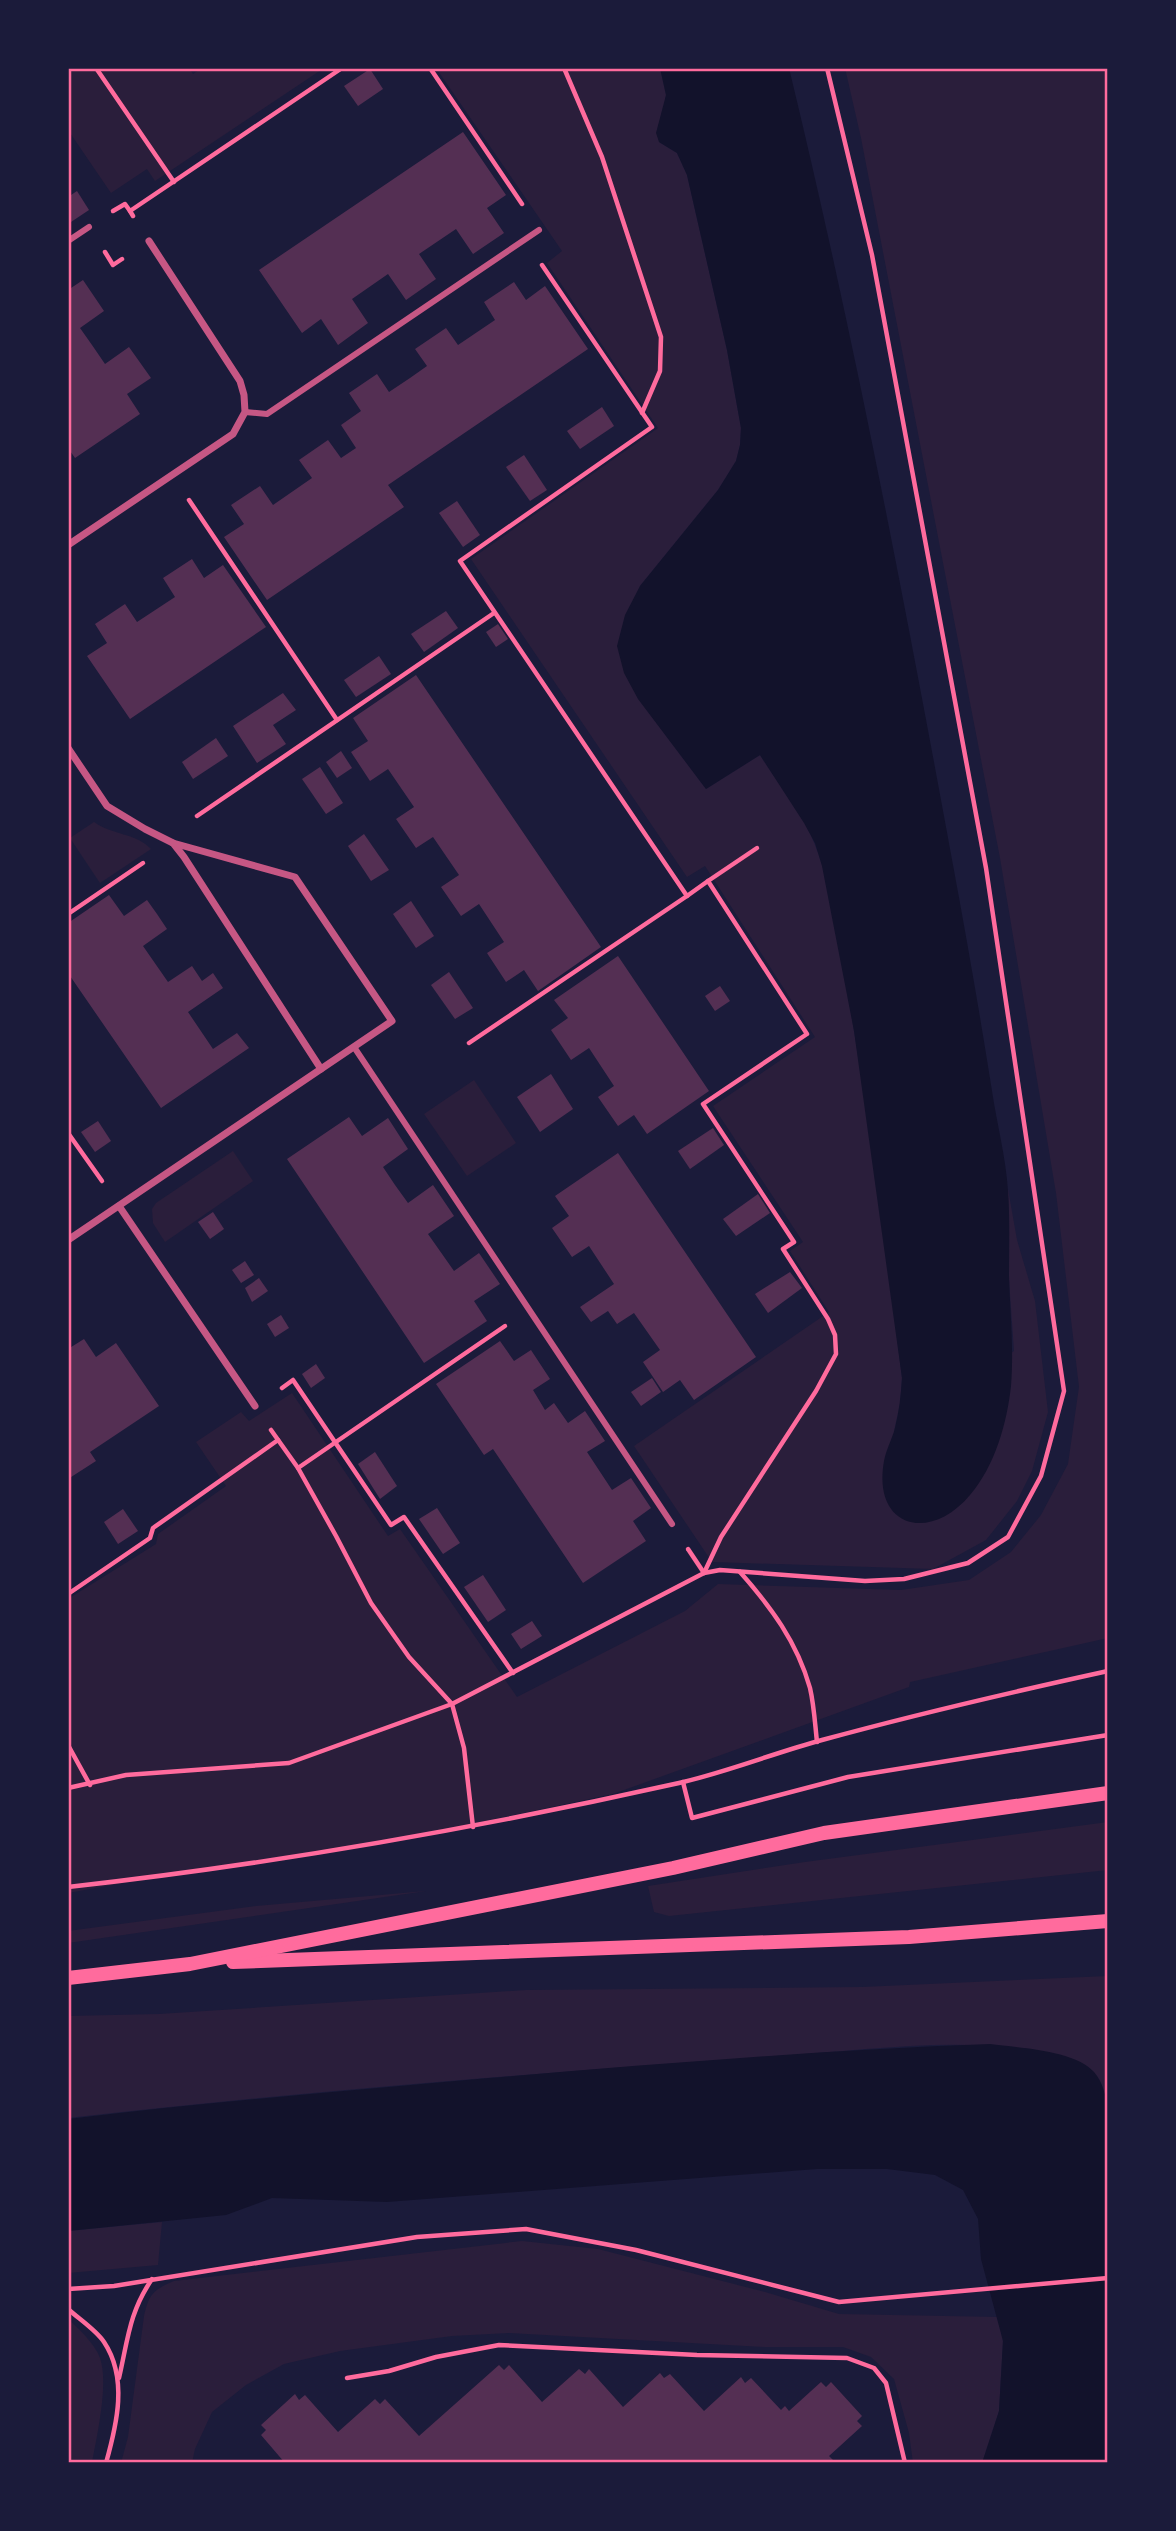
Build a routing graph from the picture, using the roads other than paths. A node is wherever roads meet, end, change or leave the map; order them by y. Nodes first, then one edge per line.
1 (89, 227) dead end
2 (539, 230) road end
3 (68, 241) edge
4 (149, 241) dead end
5 (245, 412) junction
6 (68, 545) edge
7 (68, 748) edge
8 (173, 843) junction
9 (354, 1047) junction
10 (321, 1069) junction
11 (119, 1206) junction
12 (68, 1240) edge
13 (255, 1406) road end
14 (672, 1524) dead end
15 (1108, 1793) edge
16 (1108, 1921) edge
17 (190, 1964) junction
18 (68, 1978) edge

1 - 3 street
2 - 5 street
4 - 5 street
5 - 6 street
7 - 8 street
8 - 9 street
8 - 10 street
9 - 10 street
9 - 14 street
10 - 11 street
11 - 12 street
11 - 13 street
15 - 17 main road
16 - 17 main road
17 - 18 main road

